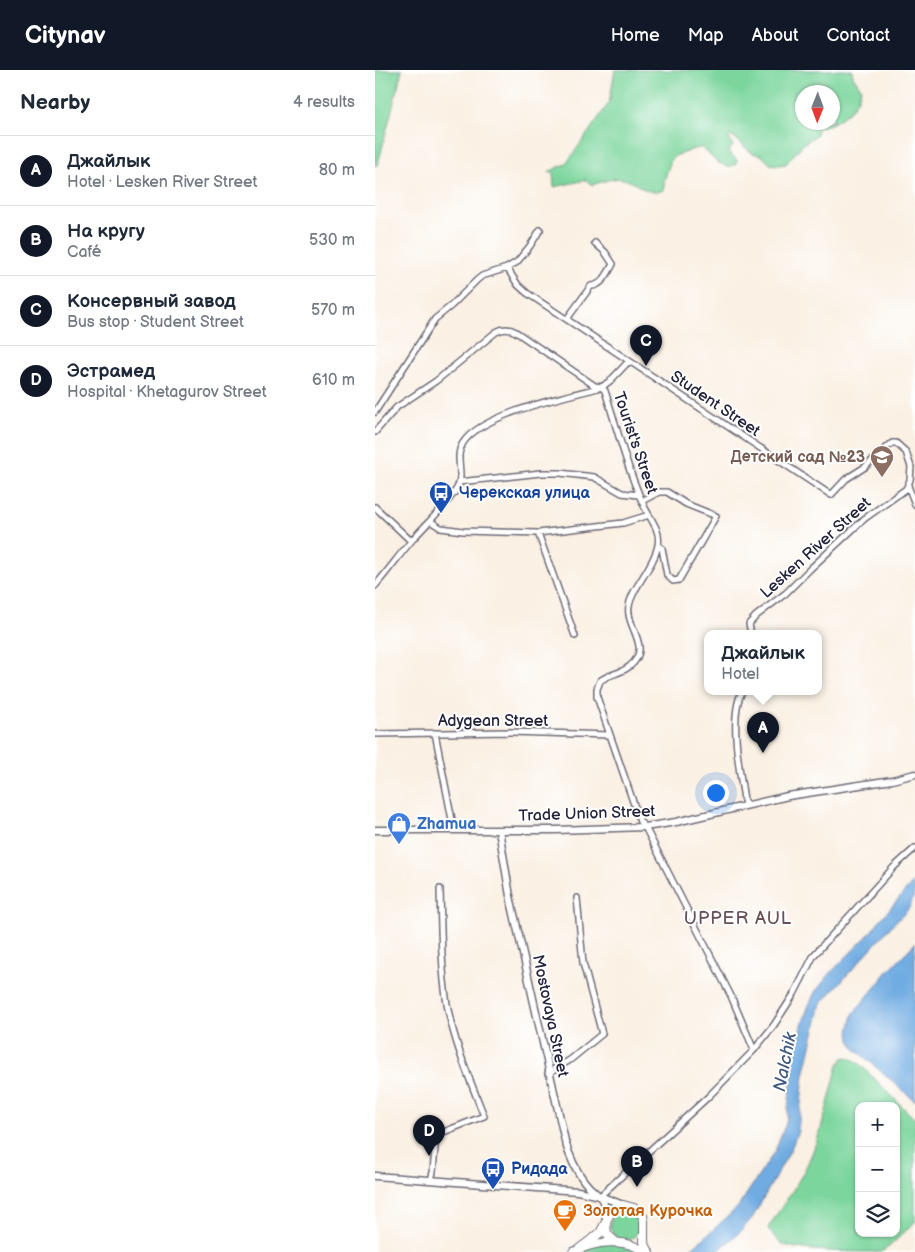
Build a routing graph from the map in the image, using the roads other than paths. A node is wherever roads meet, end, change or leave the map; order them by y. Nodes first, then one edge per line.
1 (540, 230) dead end
2 (595, 243) dead end
3 (507, 268) junction
4 (567, 319) junction
5 (629, 361) junction
6 (602, 387) junction
7 (375, 412) edge
8 (375, 432) edge
9 (911, 481) edge
10 (459, 482) junction
11 (638, 494) junction
12 (642, 501) junction
13 (915, 504) edge
14 (375, 507) edge
15 (649, 514) junction
16 (430, 521) junction
17 (538, 533) junction
18 (411, 541) junction
19 (658, 546) junction
20 (375, 586) edge
21 (750, 630) edge
22 (575, 636) dead end
23 (740, 695) edge
24 (435, 733) junction
25 (375, 734) edge
26 (610, 735) junction
27 (915, 774) edge
28 (745, 806) junction
29 (645, 827) junction
30 (375, 830) edge
31 (454, 830) junction
32 (499, 830) junction
33 (915, 848) edge
34 (440, 889) dead end
35 (577, 898) dead end
36 (753, 1050) junction
37 (548, 1073) junction
38 (375, 1176) edge
39 (431, 1180) junction
40 (600, 1196) junction
41 (623, 1205) junction
42 (606, 1220) junction
43 (643, 1233) junction
44 (617, 1243) junction
45 (627, 1244) junction
46 (576, 1251) edge
47 (647, 1252) edge

1 - 3 street
2 - 4 street
3 - 4 street, Student Street
3 - 7 street
4 - 5 street, Student Street
5 - 6 street
5 - 9 street, Student Street
6 - 8 street, Tourist's Street
6 - 10 street
6 - 11 street, Tourist's Street
9 - 13 street
9 - 21 street, Lesken River Street
10 - 11 street
10 - 16 street
11 - 12 street, Tourist's Street
12 - 15 street, Tourist's Street
12 - 19 street, Tourist's Street
14 - 18 street
15 - 17 street
15 - 19 street, Tourist's Street
16 - 17 street
16 - 18 street
17 - 22 street
18 - 20 street
19 - 26 street
23 - 28 street
24 - 25 street, Adygean Street
24 - 26 street, Adygean Street
24 - 31 street
26 - 29 street
27 - 28 street, Trade Union Street
28 - 29 street, Trade Union Street
29 - 32 street, Trade Union Street
29 - 36 street
30 - 31 street, Trade Union Street
31 - 32 street, Trade Union Street
32 - 37 street, Mostovaya Street
33 - 36 street
34 - 39 street
35 - 37 street
36 - 40 street
37 - 40 street, Mostovaya Street
38 - 39 street
39 - 40 street
40 - 41 street
40 - 42 street
41 - 42 main road
41 - 43 main road
42 - 44 main road
42 - 46 main road
43 - 45 main road
43 - 47 main road
44 - 45 main road
44 - 46 main road
45 - 47 main road

